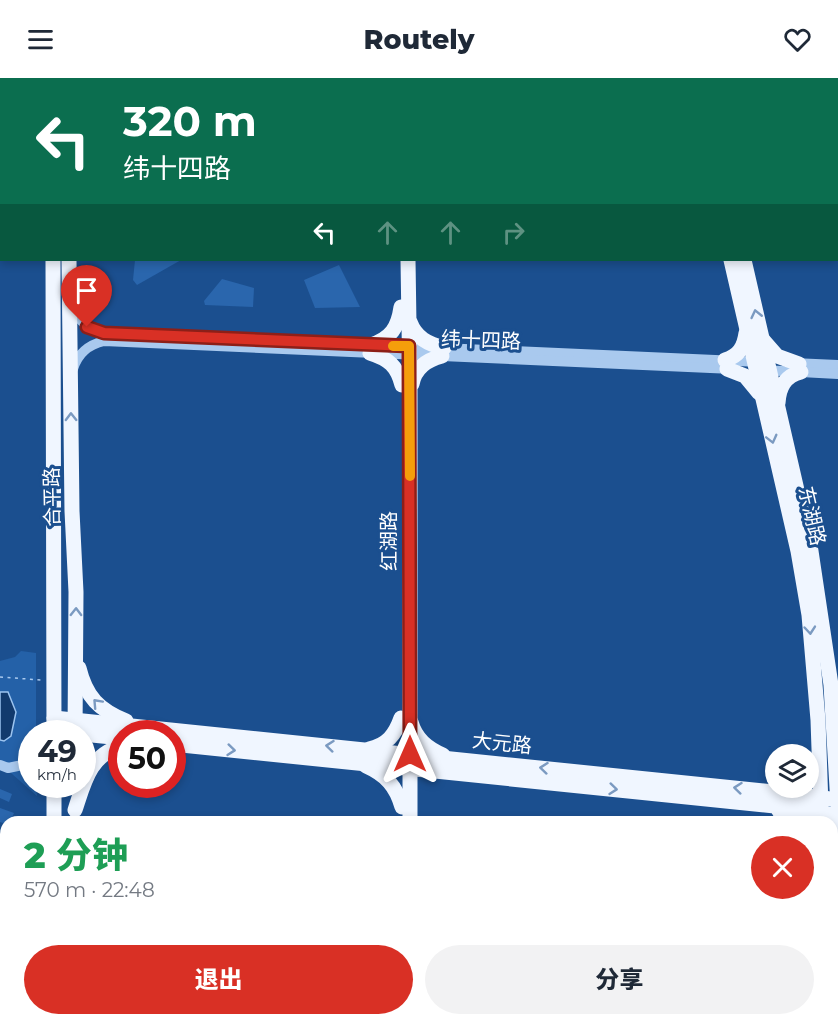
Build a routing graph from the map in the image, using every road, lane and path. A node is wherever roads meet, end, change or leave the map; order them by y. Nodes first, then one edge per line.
1 (53, 261) edge
2 (69, 261) edge
3 (400, 261) edge
4 (408, 261) edge
5 (731, 261) edge
6 (744, 261) edge
7 (69, 298) junction
8 (405, 311) junction
9 (747, 327) junction
10 (762, 339) junction
11 (371, 349) junction
12 (406, 350) junction
13 (443, 352) junction
14 (726, 364) junction
15 (838, 365) edge
16 (762, 366) junction
17 (800, 368) junction
18 (838, 374) edge
19 (70, 378) junction
20 (406, 387) junction
21 (763, 402) junction
22 (778, 409) junction
23 (75, 653) junction
24 (0, 677) edge
25 (41, 680) dead end
26 (405, 718) junction
27 (54, 720) edge
28 (75, 720) edge
29 (124, 720) edge
30 (186, 732) edge
31 (819, 744) junction
32 (186, 745) edge
33 (836, 748) edge
34 (108, 751) edge
35 (361, 756) junction
36 (406, 761) junction
37 (0, 765) edge
38 (452, 765) junction
39 (18, 766) edge
40 (765, 794) edge
41 (54, 798) edge
42 (75, 798) edge
43 (770, 798) edge
44 (779, 798) edge
45 (838, 800) edge
46 (838, 806) edge
47 (405, 810) edge
48 (821, 810) edge
49 (838, 815) edge
50 (54, 816) edge
51 (75, 816) edge
52 (792, 816) edge

1 - 27 main road, 合平路
2 - 7 main road, 合平路
3 - 8 main road, 红湖路
4 - 8 main road, 红湖路
5 - 9 main road, 东湖路
10 -> 6 main road, 东湖路
7 - 11 street, 纬十四路
7 - 19 main road, 合平路
8 - 11 main road
8 - 12 main road, 红湖路
8 - 13 main road
9 - 14 main road
9 - 16 main road, 东湖路
10 - 16 main road, 东湖路
10 - 17 main road
11 - 12 street, 纬十四路
11 - 19 street, 纬十四路
11 - 20 main road
12 - 13 street, 纬十四路
12 - 20 main road, 红湖路
13 - 14 street, 纬十四路
13 - 20 main road
14 - 16 street, 纬十四路
14 - 21 main road
15 - 17 street, 纬十四路
16 - 17 street, 纬十四路
16 - 21 main road, 东湖路
16 - 22 main road, 东湖路
17 - 18 street, 纬十四路
17 - 22 main road
23 -> 19 main road, 合平路
20 - 26 main road, 红湖路
21 -> 31 main road, 东湖路
22 - 33 main road, 东湖路
23 - 28 main road, 合平路
29 -> 23 main road
24 - 25 path
26 - 35 main road
26 - 36 main road, 红湖路
26 - 38 main road
35 -> 30 main road, 大元路
31 - 33 main road
31 - 48 main road, 东湖路
32 -> 35 main road, 大元路
33 - 45 main road, 东湖路
34 - 51 main road
35 - 36 main road, 大元路
35 - 47 main road
36 - 38 main road, 大元路
36 - 47 main road, 红湖路
37 - 39 street
38 - 40 main road, 大元路
38 - 47 main road
41 - 50 main road
42 - 51 main road
43 - 52 main road
44 - 48 main road, 大元路
45 - 46 main road, 东湖路
45 - 48 main road, 大元路
48 - 49 main road, 大元路

